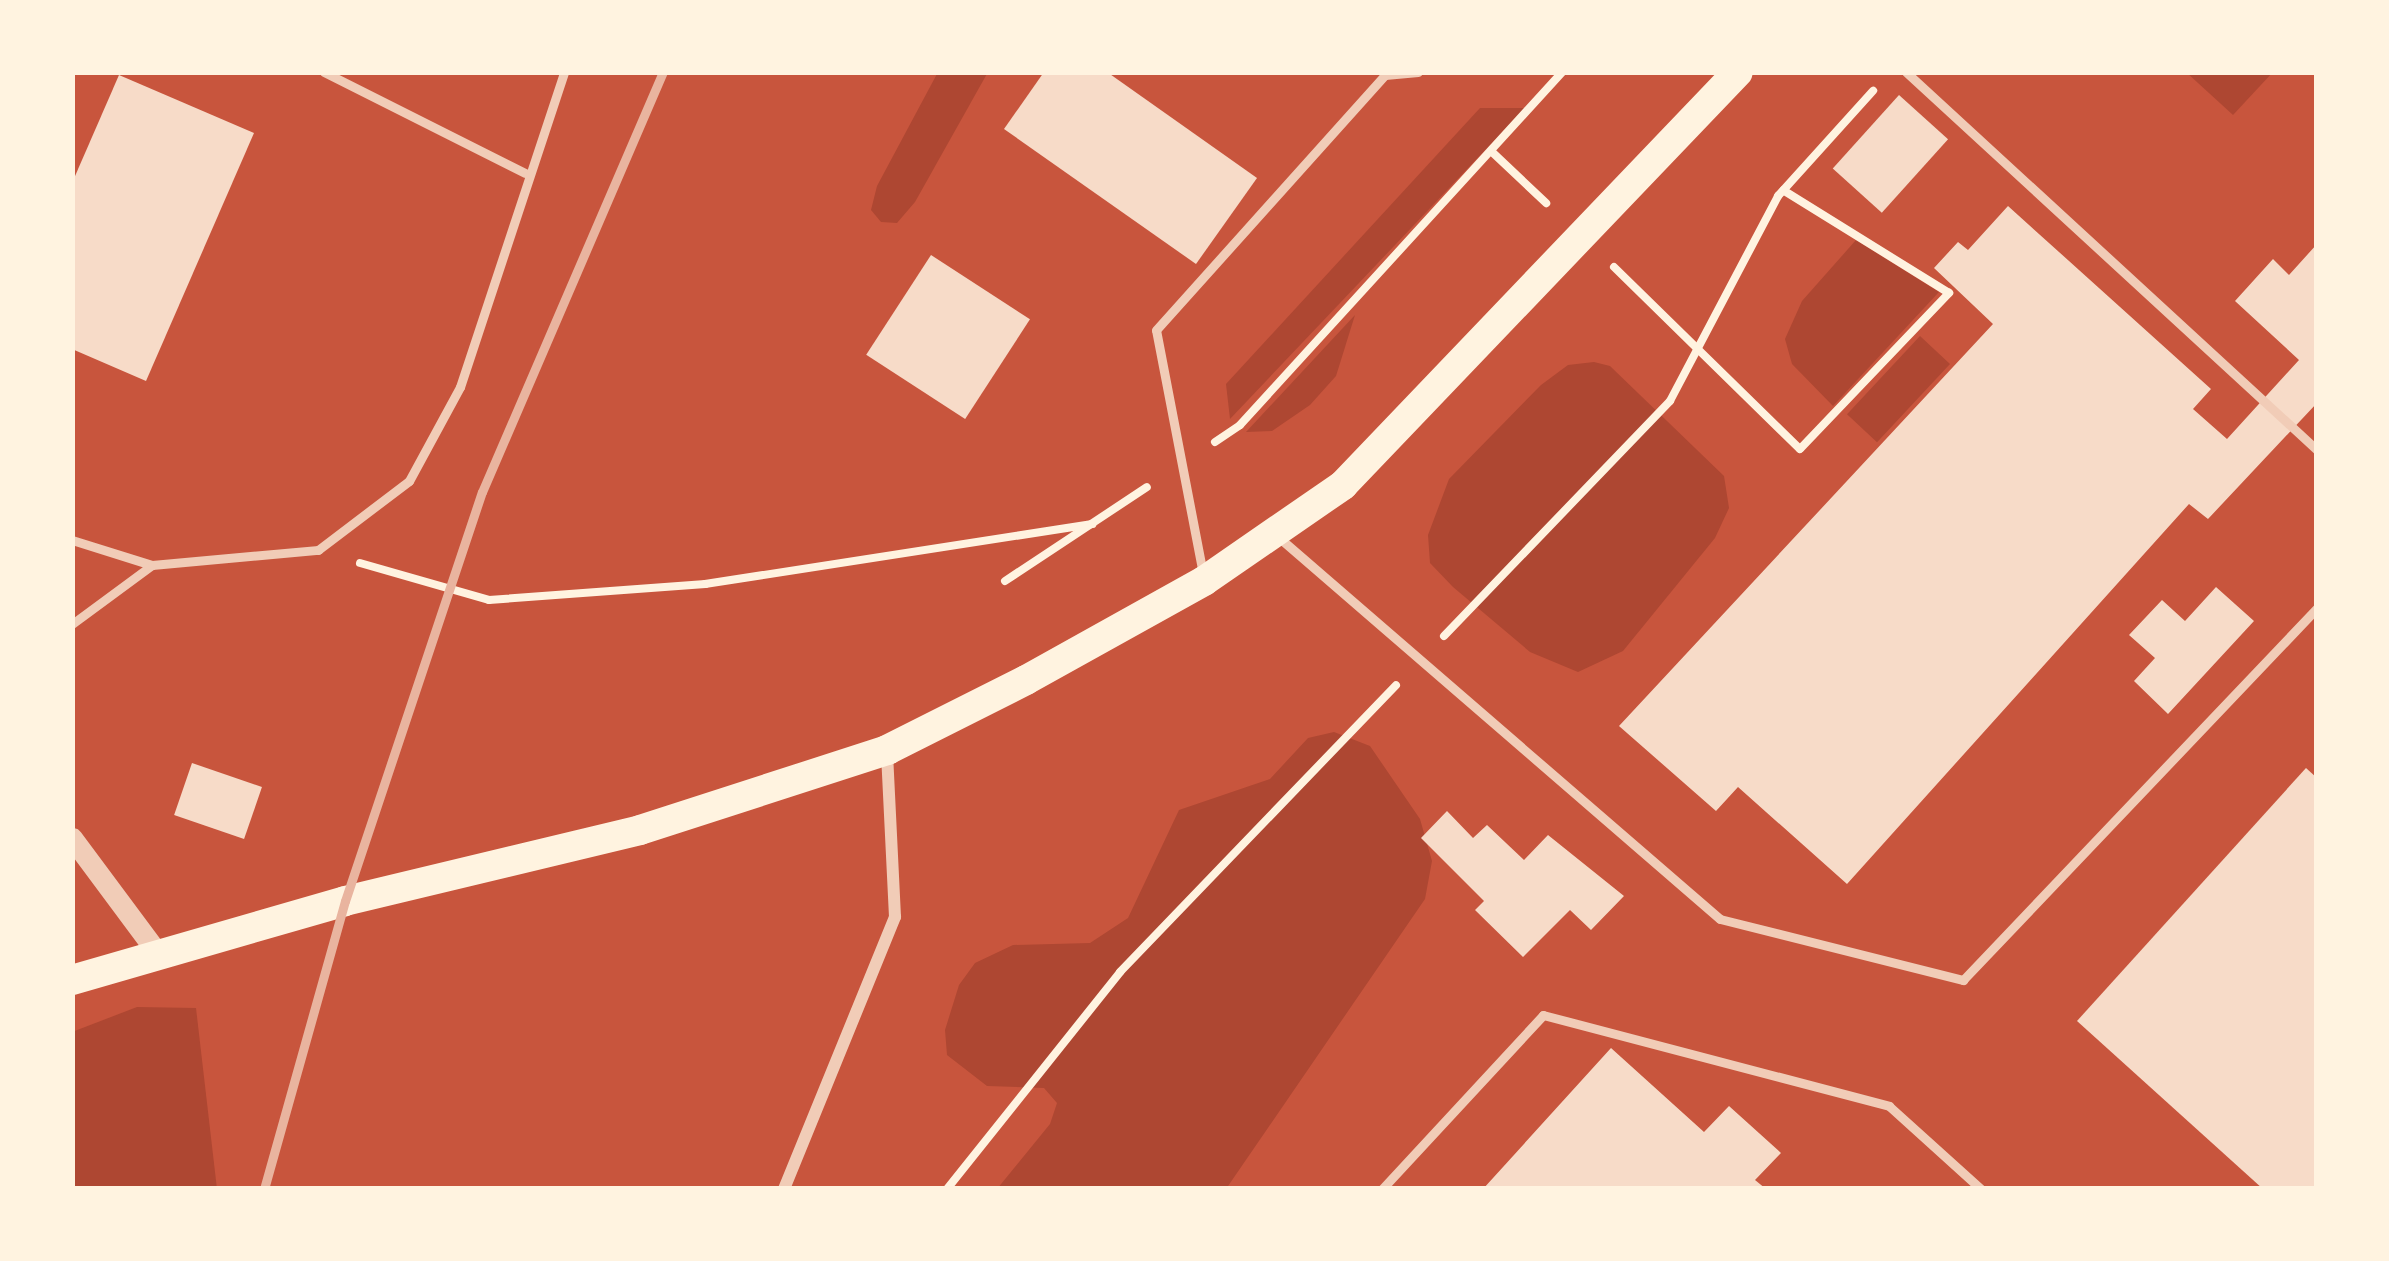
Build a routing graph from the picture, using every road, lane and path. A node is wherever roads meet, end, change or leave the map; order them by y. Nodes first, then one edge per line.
1 (325, 72) edge
2 (563, 72) edge
3 (1418, 72) edge
4 (1562, 72) edge
5 (1738, 72) edge
6 (1906, 72) edge
7 (525, 173) junction
8 (1783, 190) dead end
9 (1698, 348) dead end
10 (2317, 450) edge
11 (1181, 465) junction
12 (1092, 524) junction
13 (1274, 534) junction
14 (72, 540) edge
15 (318, 550) junction
16 (152, 565) junction
17 (1204, 580) junction
18 (1005, 581) dead end
19 (2317, 608) edge
20 (72, 624) edge
21 (886, 750) junction
22 (72, 838) edge
23 (158, 954) junction
24 (72, 980) edge
25 (784, 1189) edge
26 (1382, 1189) edge
27 (1981, 1189) edge

1 - 7 lane
2 - 7 lane
3 - 11 lane
4 - 11 path
5 - 13 main road
6 - 10 lane
7 - 15 lane
8 - 9 path
11 - 12 path
11 - 17 lane
12 - 15 path
12 - 18 path
13 - 17 main road
13 - 19 lane
14 - 16 lane
15 - 16 lane
16 - 20 lane
17 - 21 main road
21 - 23 main road
21 - 25 street
22 - 23 street
23 - 24 main road
26 - 27 lane

